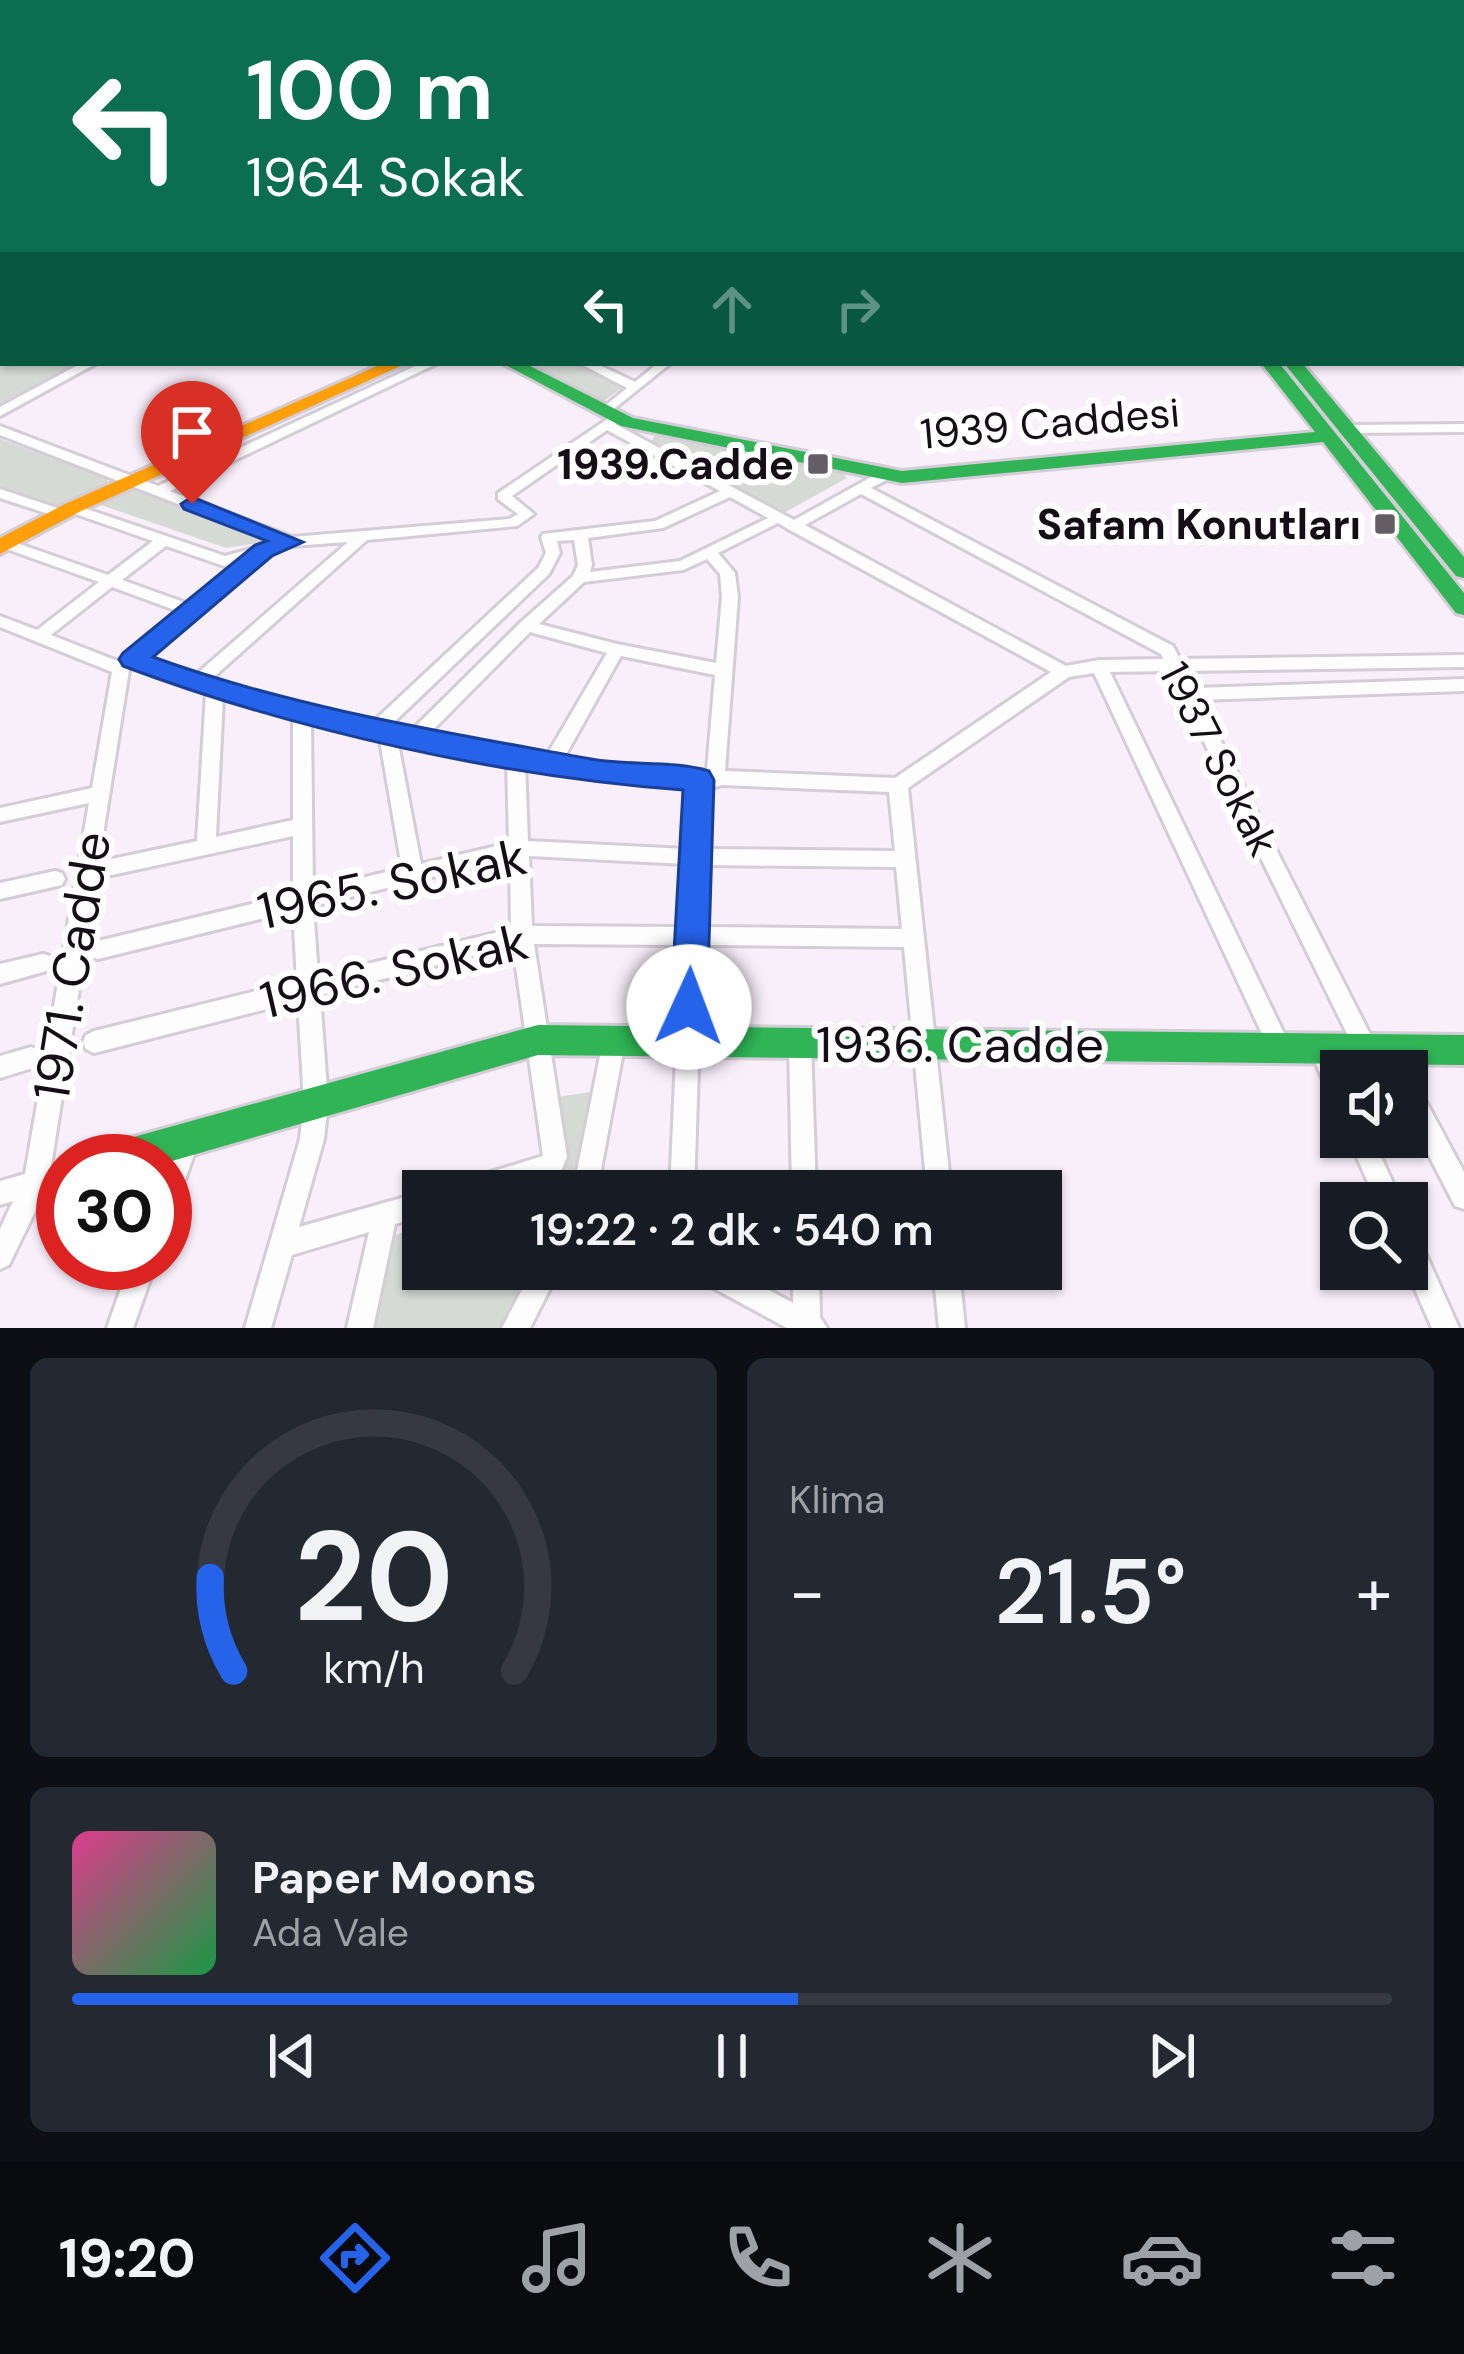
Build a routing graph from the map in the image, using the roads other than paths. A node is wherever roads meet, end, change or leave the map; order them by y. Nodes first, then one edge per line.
1 (85, 366) edge
2 (391, 366) edge
3 (426, 366) edge
4 (516, 366) edge
5 (592, 366) edge
6 (661, 366) edge
7 (1273, 366) edge
8 (1295, 366) edge
9 (635, 388) junction
10 (0, 412) edge
11 (608, 418) junction
12 (1464, 428) edge
13 (0, 430) edge
14 (1338, 432) junction
15 (887, 474) junction
16 (133, 481) junction
17 (860, 488) junction
18 (158, 491) junction
19 (730, 492) junction
20 (0, 493) edge
21 (66, 511) junction
22 (786, 522) junction
23 (580, 535) junction
24 (362, 537) junction
25 (164, 541) junction
26 (291, 542) junction
27 (3, 546) edge
28 (263, 550) junction
29 (710, 553) junction
30 (1464, 571) edge
31 (580, 578) junction
32 (110, 581) junction
33 (1464, 608) edge
34 (191, 610) junction
35 (0, 621) edge
36 (527, 626) junction
37 (39, 636) junction
38 (617, 650) junction
39 (1464, 661) edge
40 (127, 664) junction
41 (1171, 665) junction
42 (1099, 666) junction
43 (721, 670) junction
44 (1064, 672) junction
45 (195, 684) junction
46 (1464, 685) edge
47 (215, 690) junction
48 (1186, 694) junction
49 (302, 713) junction
50 (382, 730) junction
51 (416, 737) junction
52 (516, 757) junction
53 (552, 764) junction
54 (707, 780) junction
55 (898, 785) junction
56 (100, 794) junction
57 (0, 815) edge
58 (302, 826) junction
59 (206, 847) junction
60 (520, 848) junction
61 (695, 857) junction
62 (906, 860) junction
63 (107, 868) dead end
64 (413, 874) junction
65 (55, 879) dead end
66 (0, 891) edge
67 (303, 904) junction
68 (522, 935) junction
69 (692, 936) junction
70 (914, 938) junction
71 (98, 950) dead end
72 (43, 963) dead end
73 (0, 974) edge
74 (308, 988) junction
75 (538, 1040) junction
76 (614, 1041) junction
77 (94, 1042) dead end
78 (688, 1042) junction
79 (800, 1043) junction
80 (924, 1044) junction
81 (1279, 1046) junction
82 (1321, 1048) joint
83 (1336, 1050) edge
84 (1380, 1050) edge
85 (1464, 1050) edge
86 (1428, 1053) edge
87 (31, 1058) dead end
88 (0, 1066) edge
89 (316, 1103) junction
90 (1428, 1129) edge
91 (44, 1134) edge
92 (192, 1139) edge
93 (532, 1170) edge
94 (589, 1170) edge
95 (683, 1170) edge
96 (803, 1170) edge
97 (937, 1170) edge
98 (36, 1183) joint
99 (0, 1192) edge
100 (1464, 1198) edge
101 (402, 1210) edge
102 (385, 1215) junction
103 (282, 1245) junction
104 (0, 1256) edge
105 (1428, 1288) edge
106 (133, 1290) edge
107 (535, 1290) edge
108 (742, 1290) edge
109 (807, 1290) edge
110 (948, 1290) edge
111 (810, 1327) edge
112 (120, 1328) edge
113 (258, 1328) edge
114 (360, 1328) edge
115 (514, 1328) edge
116 (952, 1328) edge
117 (1446, 1328) edge

1 - 10 street
2 - 16 street
3 - 18 street
4 - 11 street
5 - 9 street
6 - 9 street
7 - 14 street
8 - 14 street
9 - 11 street
11 - 15 street
11 - 19 street
11 - 24 street
12 - 14 street
13 - 16 street
14 - 15 street, 1939 Caddesi
14 - 30 street
14 - 33 street
15 - 17 street, 1939 Caddesi
16 - 18 street
16 - 21 street
17 - 22 street, 1939 Caddesi
17 - 41 street, 1937 Sokak
18 - 26 street
19 - 22 street
19 - 23 street
20 - 21 street
21 - 25 street
21 - 27 street
22 - 29 street, 1939 Caddesi
22 - 44 street
23 - 31 street
23 - 50 street
24 - 26 street
24 - 45 street
25 - 28 street
25 - 32 street
26 - 28 street
27 - 32 street
28 - 34 street
29 - 31 street, 1939 Caddesi
29 - 43 street
31 - 36 street
32 - 34 street
32 - 37 street
34 - 40 street
35 - 37 street
36 - 38 street
36 - 51 street
37 - 40 street
38 - 43 street
38 - 53 street
39 - 41 street
40 - 45 street
40 - 56 street, 1971. Cadde
41 - 42 street
41 - 48 street, 1937 Sokak
42 - 44 street
42 - 81 street
43 - 54 street
44 - 55 street
45 - 47 street
46 - 48 street
47 - 49 street
47 - 59 street
48 - 84 street, 1937 Sokak
49 - 50 street
49 - 58 street
50 - 51 street
50 - 64 street
51 - 52 street
52 - 53 street
52 - 60 street
53 - 54 street
54 - 55 street
54 - 61 street
55 - 62 street
56 - 57 street
56 - 91 street, 1971. Cadde
58 - 59 street
58 - 67 street
59 - 63 street
60 - 61 street, 1965. Sokak
60 - 64 street, 1965. Sokak
60 - 68 street
61 - 62 street, 1965. Sokak
61 - 69 street
62 - 70 street
64 - 67 street, 1965. Sokak
65 - 66 street
67 - 71 street, 1965. Sokak
67 - 74 street
68 - 69 street, 1966. Sokak
68 - 74 street, 1966. Sokak
68 - 75 street
69 - 70 street, 1966. Sokak
69 - 78 street
70 - 80 street
72 - 73 street
74 - 77 street, 1966. Sokak
74 - 89 street
75 - 76 street, 1936. Cadde
75 - 89 street, 1936. Cadde
75 - 93 street
76 - 78 street, 1936. Cadde
76 - 94 street
78 - 79 street, 1936. Cadde
78 - 95 street
79 - 80 street, 1936. Cadde
79 - 96 street
80 - 81 street, 1936. Cadde
80 - 97 street
81 - 82 street, 1936. Cadde
82 - 83 street, 1936. Cadde
85 - 86 street, 1936. Cadde
87 - 88 street
89 - 92 street, 1936. Cadde
89 - 103 street
90 - 100 street
98 - 99 street
98 - 104 street, 1971. Cadde
101 - 102 street
102 - 103 street
102 - 114 street
103 - 113 street
105 - 117 street
106 - 112 street
107 - 115 street
108 - 111 street
109 - 111 street
110 - 116 street

